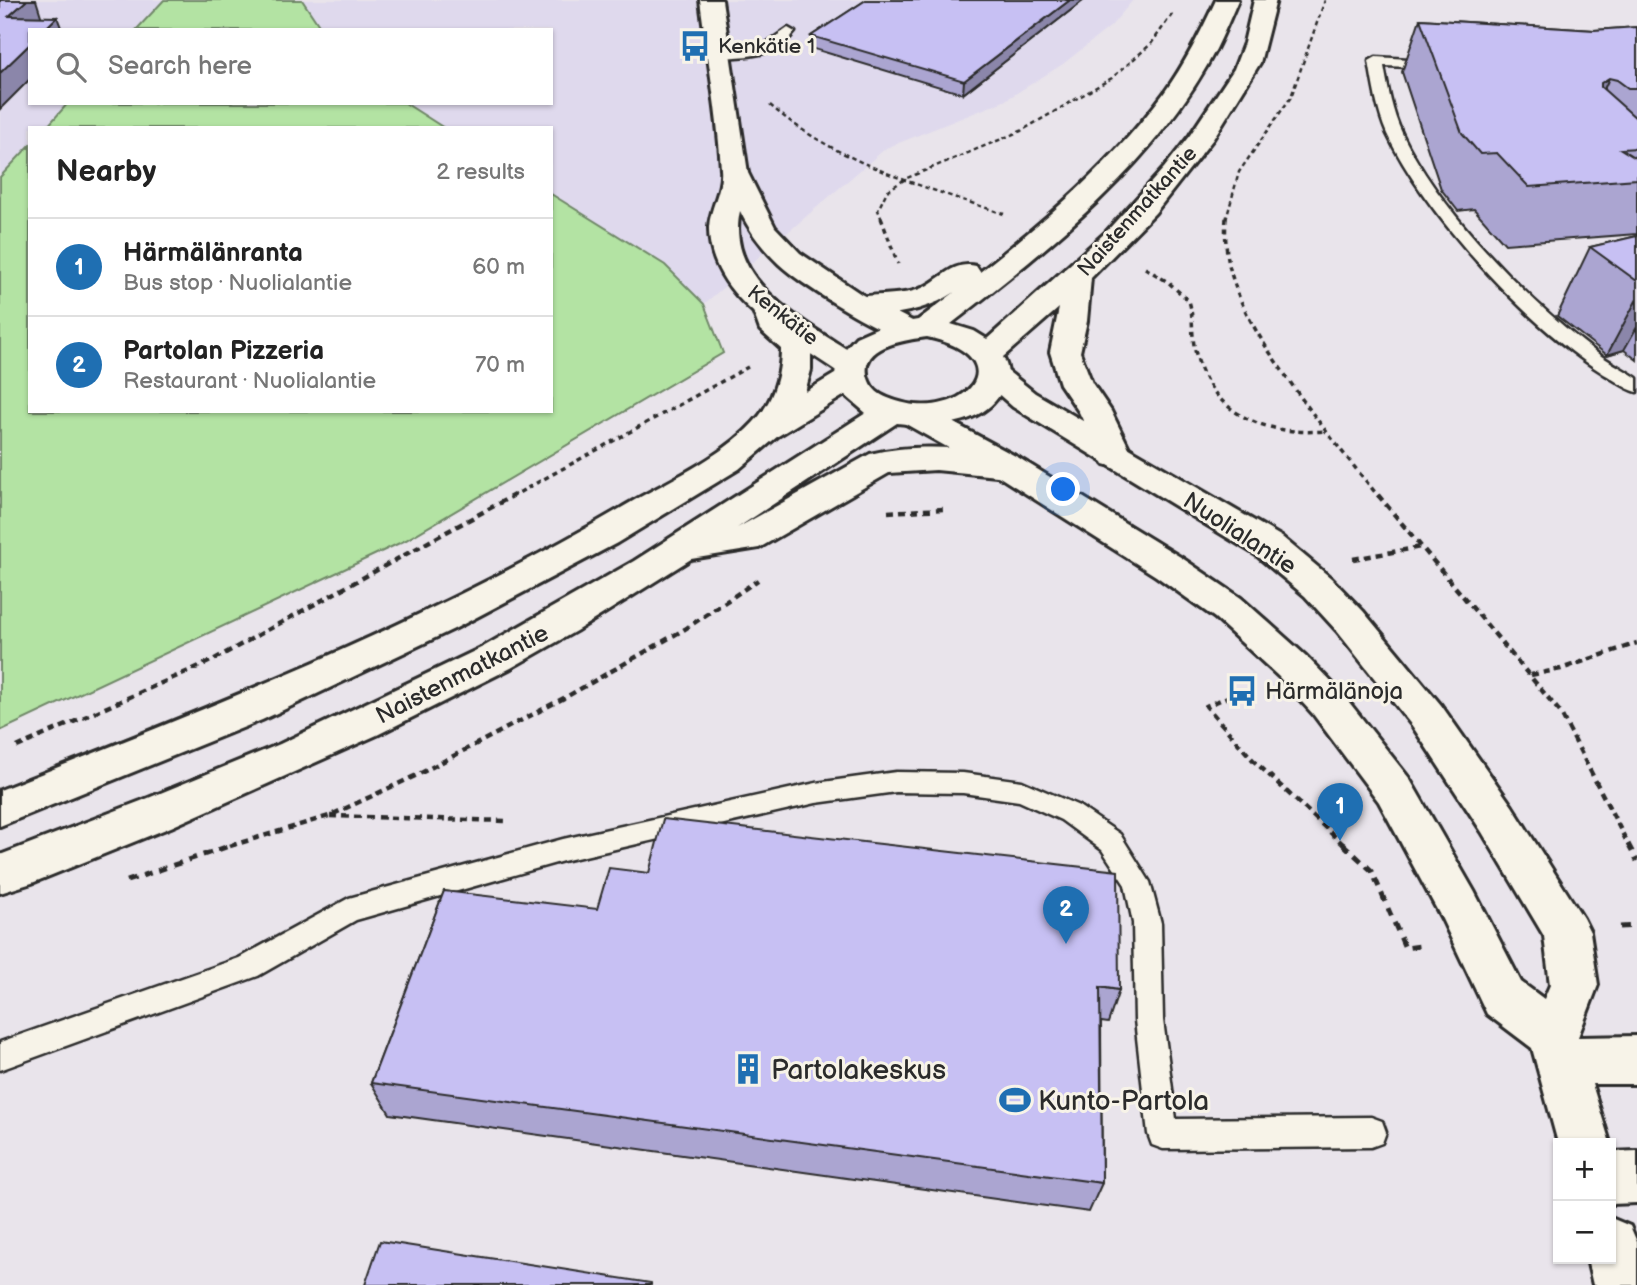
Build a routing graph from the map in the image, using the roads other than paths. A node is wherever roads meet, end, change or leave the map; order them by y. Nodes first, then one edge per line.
1 (711, 0) edge
2 (1227, 0) edge
3 (1265, 0) edge
4 (788, 32) dead end
5 (718, 54) junction
6 (1454, 65) edge
7 (734, 173) junction
8 (1083, 199) junction
9 (1077, 279) junction
10 (856, 303) junction
11 (766, 308) junction
12 (916, 329) junction
13 (990, 366) junction
14 (850, 372) junction
15 (1637, 386) edge
16 (904, 414) junction
17 (766, 429) junction
18 (1116, 456) junction
19 (1007, 466) junction
20 (680, 549) junction
21 (0, 808) edge
22 (0, 874) edge
23 (1558, 1047) junction
24 (0, 1056) edge
25 (1637, 1060) edge
26 (1371, 1132) dead end
27 (1583, 1138) edge
28 (1637, 1177) edge
29 (1616, 1178) edge
30 (1616, 1264) edge
31 (1621, 1285) edge

1 - 5 main road, Kenkätie
2 - 8 main road, Naistenmatkantie
3 - 9 main road, Naistenmatkantie
4 - 5 lane
5 - 7 main road, Kenkätie
6 - 15 lane
7 - 10 main road, Kenkätie
7 - 11 main road, Kenkätie
8 - 10 main road
8 - 12 main road, Naistenmatkantie
9 - 13 main road, Naistenmatkantie
9 - 18 main road
10 - 12 main road, Kenkätie
11 - 14 main road, Kenkätie
11 - 17 main road
12 - 13 main road
12 - 14 main road
13 - 16 main road
13 - 18 main road, Nuolialantie
14 - 16 main road
14 - 17 main road
16 - 19 main road
16 - 20 main road, Naistenmatkantie
17 - 21 main road
18 - 23 main road, Nuolialantie
19 - 20 main road
19 - 23 main road
20 - 22 main road, Naistenmatkantie
23 - 25 main road
23 - 27 main road
24 - 26 lane
28 - 29 main road
30 - 31 main road

